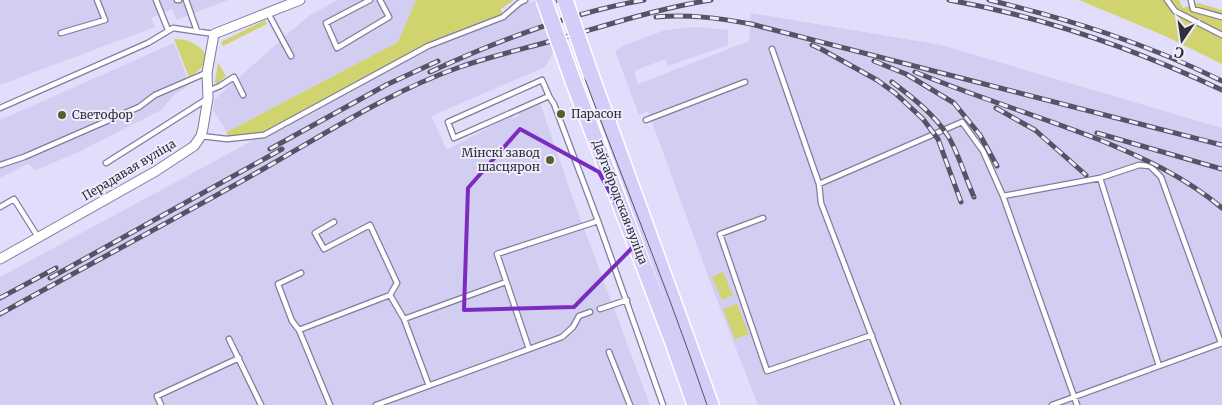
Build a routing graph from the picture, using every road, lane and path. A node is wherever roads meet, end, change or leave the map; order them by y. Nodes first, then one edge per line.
1 (97, 0) edge
2 (156, 0) edge
3 (186, 0) edge
4 (300, 0) edge
5 (370, 0) edge
6 (380, 0) edge
7 (525, 0) edge
8 (544, 0) edge
9 (565, 0) edge
10 (1167, 0) edge
11 (1191, 0) edge
12 (268, 13) junction
13 (1222, 17) edge
14 (168, 30) junction
15 (197, 31) junction
16 (61, 33) dead end
17 (214, 34) junction
18 (1222, 36) edge
19 (772, 49) dead end
20 (290, 56) dead end
21 (207, 72) junction
22 (745, 82) dead end
23 (208, 94) junction
24 (243, 95) dead end
25 (549, 96) junction
26 (0, 108) edge
27 (646, 120) dead end
28 (201, 136) junction
29 (106, 162) dead end
30 (0, 165) edge
31 (1100, 178) junction
32 (819, 184) junction
33 (1003, 196) junction
34 (0, 207) edge
35 (763, 218) dead end
36 (598, 221) junction
37 (334, 222) dead end
38 (38, 237) junction
39 (0, 259) edge
40 (301, 273) dead end
41 (506, 282) junction
42 (390, 295) junction
43 (627, 300) junction
44 (600, 310) dead end
45 (590, 312) dead end
46 (404, 319) junction
47 (299, 330) junction
48 (872, 335) junction
49 (229, 339) dead end
50 (1221, 343) edge
51 (528, 349) junction
52 (609, 352) dead end
53 (239, 358) junction
54 (1159, 366) junction
55 (429, 386) junction
56 (1074, 397) junction
57 (161, 405) edge
58 (261, 405) edge
59 (330, 405) edge
60 (376, 405) edge
61 (630, 405) edge
62 (664, 405) edge
63 (695, 405) edge
64 (711, 405) edge
65 (898, 405) edge
66 (1052, 405) edge
67 (1077, 405) edge

1 - 16 lane
2 - 14 lane
3 - 15 lane
4 - 12 street
5 - 6 lane
7 - 28 lane
8 - 63 main road, Даўгабродская вуліца, bridge
9 - 64 main road, Даўгабродская вуліца, bridge
10 - 18 lane
11 - 13 lane
12 - 17 street
12 - 20 lane
14 - 15 lane
14 - 26 lane
15 - 17 lane
17 - 21 street
19 - 32 lane
21 - 23 street
21 - 30 lane
22 - 27 lane
23 - 24 lane
23 - 28 street
23 - 29 lane
25 - 25 lane
25 - 36 lane
28 - 38 street, Перадавая вуліца
31 - 33 lane
31 - 50 lane
31 - 54 lane
32 - 33 lane
32 - 48 lane
33 - 56 lane
34 - 38 lane
35 - 48 lane
36 - 41 lane
36 - 43 lane
37 - 42 lane
38 - 39 street, Перадавая вуліца
40 - 47 lane
41 - 46 lane
41 - 51 lane
42 - 46 lane
42 - 47 lane
43 - 44 lane
43 - 62 lane
45 - 51 lane
46 - 55 lane
47 - 59 lane
48 - 65 lane
49 - 53 lane
50 - 54 lane
51 - 55 lane
52 - 61 lane
53 - 57 lane
53 - 58 lane
54 - 56 lane
55 - 60 lane
56 - 66 lane
56 - 67 lane

